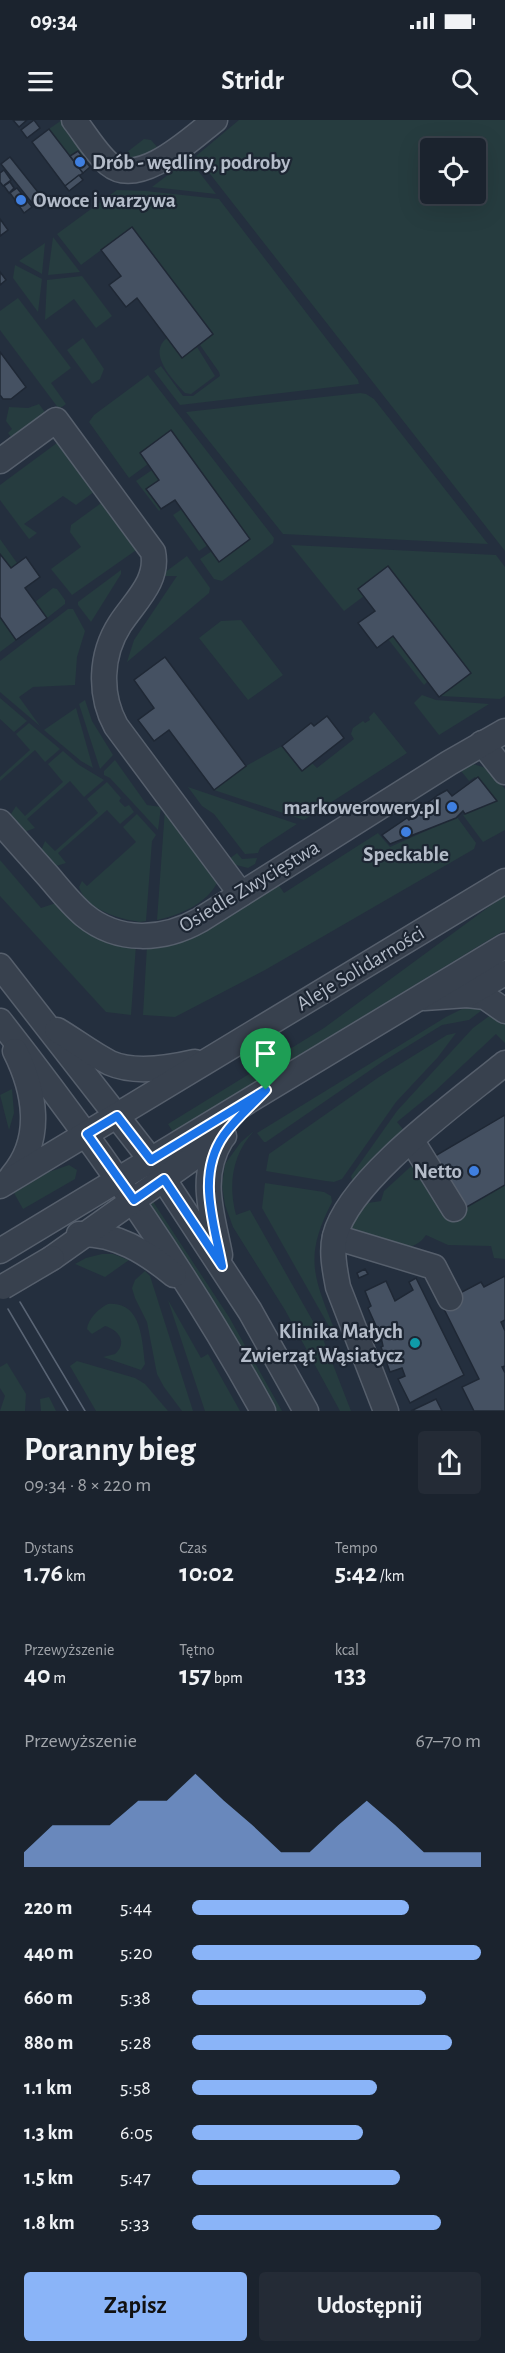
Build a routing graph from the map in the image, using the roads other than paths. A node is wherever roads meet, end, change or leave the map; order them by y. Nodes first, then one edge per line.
1 (74, 120) edge
2 (215, 120) edge
3 (0, 461) edge
4 (505, 730) edge
5 (482, 743) junction
6 (505, 772) edge
7 (0, 822) edge
8 (505, 881) edge
9 (241, 894) junction
10 (505, 946) edge
11 (0, 966) edge
12 (505, 973) edge
13 (467, 995) junction
14 (419, 998) junction
15 (505, 1011) edge
16 (0, 1022) edge
17 (44, 1022) junction
18 (212, 1058) junction
19 (505, 1063) edge
20 (266, 1090) junction
21 (117, 1116) junction
22 (87, 1134) junction
23 (224, 1136) junction
24 (412, 1141) junction
25 (28, 1150) junction
26 (157, 1169) junction
27 (2, 1176) edge
28 (119, 1179) junction
29 (134, 1200) junction
30 (454, 1209) dead end
31 (87, 1234) junction
32 (335, 1237) junction
33 (23, 1239) edge
34 (222, 1266) junction
35 (0, 1288) edge
36 (190, 1288) junction
37 (450, 1298) dead end
38 (263, 1411) edge
39 (306, 1411) edge
40 (386, 1411) edge

1 - 2 street
3 - 9 street
4 - 5 street, Osiedle Zwycięstwa
5 - 6 street
5 - 9 street, Osiedle Zwycięstwa
7 - 9 street, Osiedle Zwycięstwa
8 - 18 street, Aleje Solidarności
10 - 14 street
11 - 17 street
12 - 13 street
13 - 14 street
13 - 15 street
14 - 20 street
16 - 22 street
16 - 25 street
17 - 18 street
17 - 21 street
18 - 21 street, Aleje Solidarności
19 - 24 street
20 - 23 street
20 - 26 street
21 - 22 street, Aleje Solidarności
21 - 26 street
22 - 25 street
22 - 27 street, Aleje Solidarności
22 - 28 street
23 - 26 street
23 - 34 street
24 - 30 street
24 - 32 street
25 - 27 street
26 - 28 street
26 - 29 street
26 - 34 street
28 - 29 street
28 - 33 street
29 - 31 street
29 - 36 street
31 - 33 street
31 - 35 street, bridge
31 - 36 street
32 - 37 street
32 - 40 street
34 - 39 street
36 - 38 street

